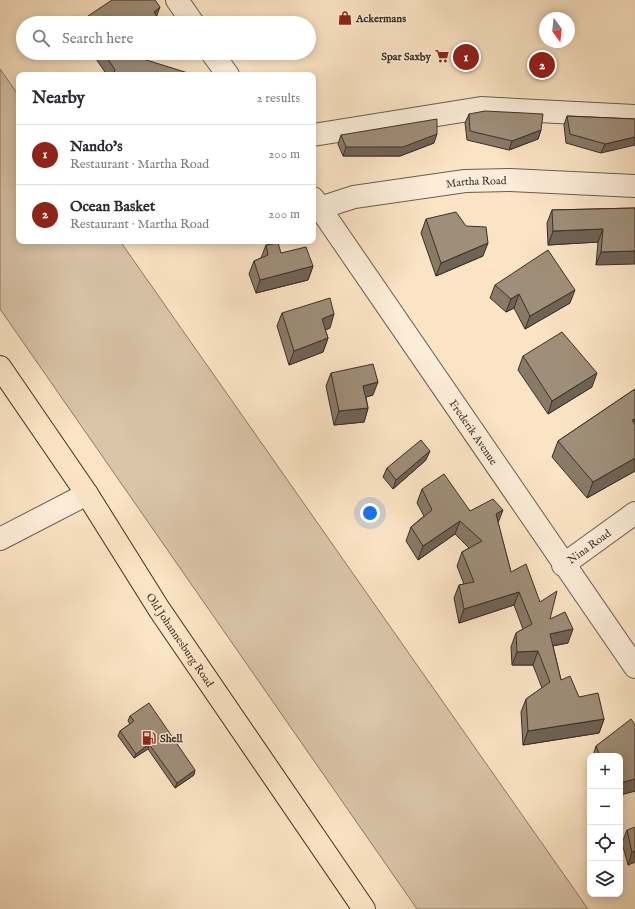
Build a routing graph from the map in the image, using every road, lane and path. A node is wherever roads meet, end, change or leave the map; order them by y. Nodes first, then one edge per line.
1 (177, 0) edge
2 (188, 16) edge
3 (217, 60) edge
4 (226, 72) edge
5 (635, 116) edge
6 (316, 135) edge
7 (635, 186) edge
8 (316, 203) edge
9 (0, 367) edge
10 (87, 494) junction
11 (635, 514) edge
12 (0, 539) edge
13 (563, 565) junction
14 (635, 667) edge
15 (364, 909) edge

1 - 2 street
3 - 4 street
5 - 6 street
7 - 8 street, Martha Road
8 - 13 street, Frederik Avenue
9 - 10 main road, Old Johannesburg Road
10 - 12 street
10 - 15 main road, Old Johannesburg Road
11 - 13 street, Nina Road
13 - 14 street, Frederik Avenue

